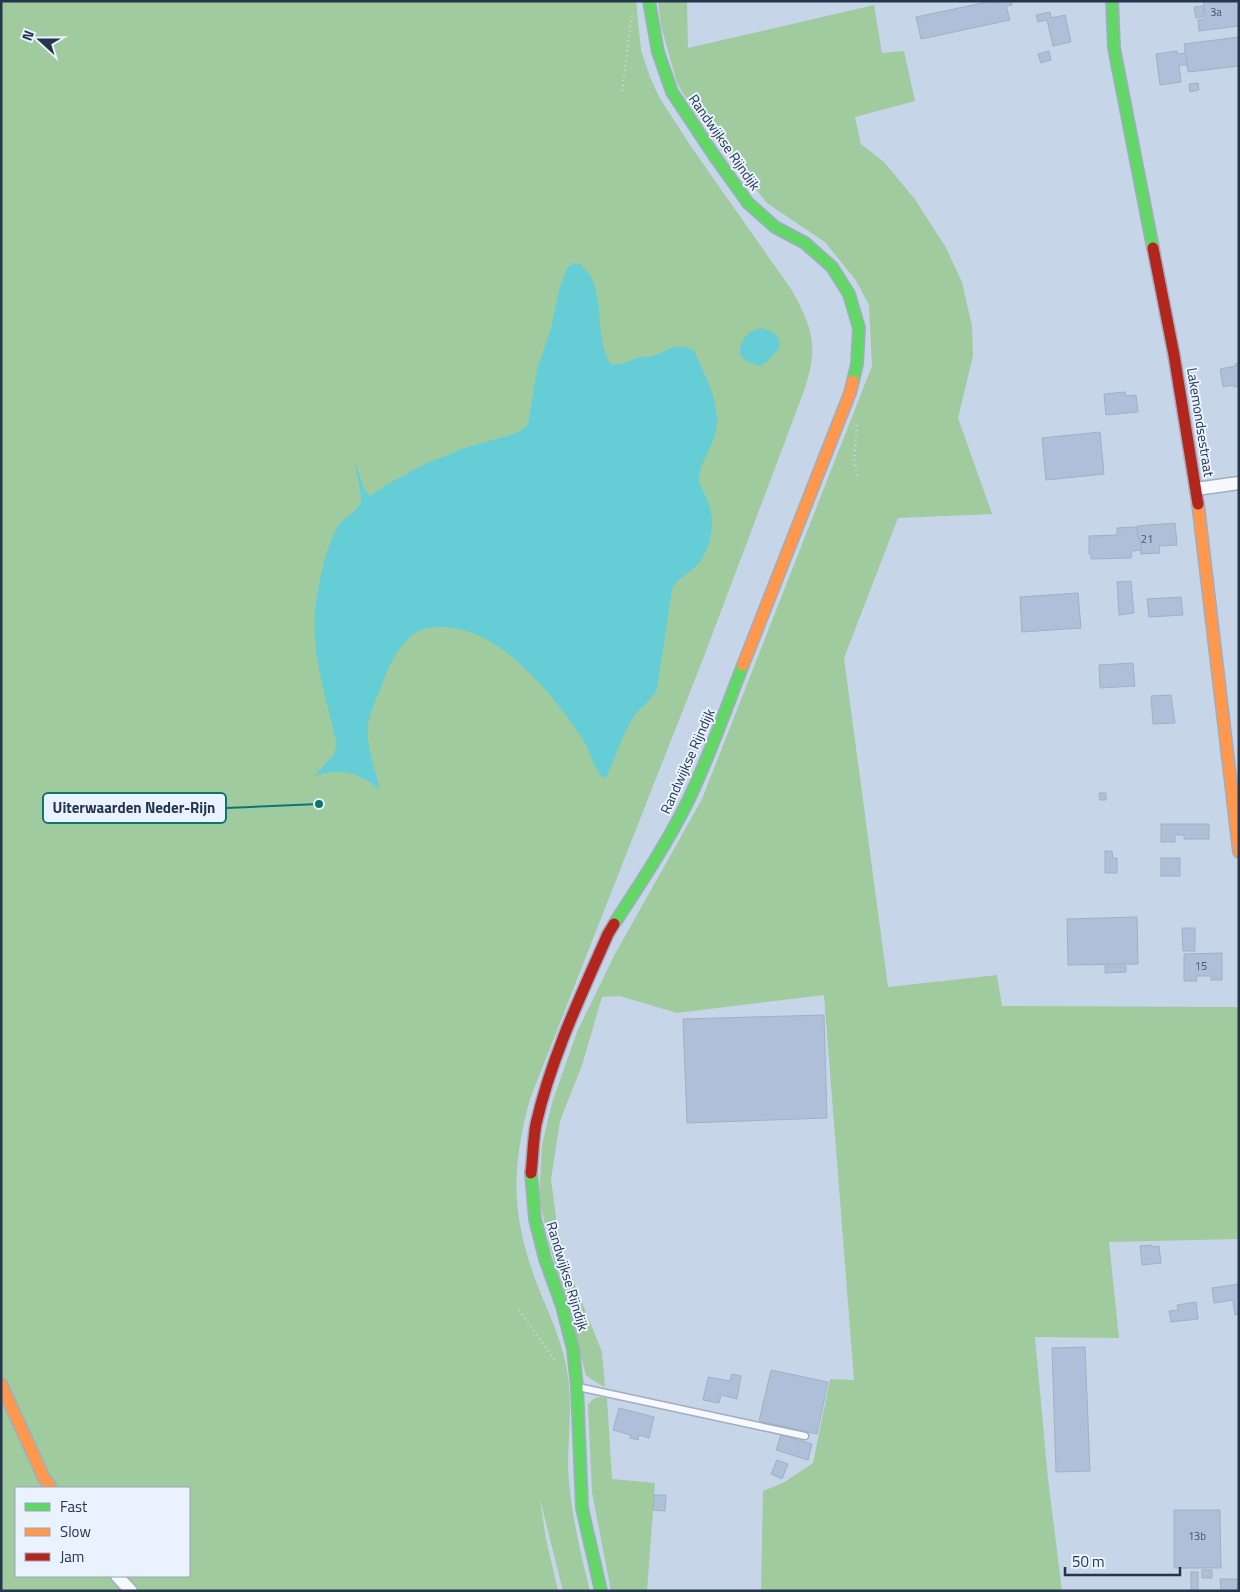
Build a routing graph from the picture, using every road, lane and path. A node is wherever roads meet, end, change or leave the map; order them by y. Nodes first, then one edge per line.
1 (649, 1) edge
2 (1112, 1) edge
3 (633, 10) dead end
4 (622, 91) dead end
5 (858, 417) dead end
6 (858, 477) dead end
7 (1239, 483) edge
8 (1196, 489) junction
9 (1239, 852) edge
10 (519, 1310) dead end
11 (560, 1366) dead end
12 (1, 1384) edge
13 (577, 1387) junction
14 (805, 1436) dead end
15 (50, 1487) edge
16 (118, 1577) edge
17 (131, 1591) edge
18 (601, 1591) edge

1 - 13 street, Randwijkse Rijndijk
2 - 8 street, Lakemondsestraat
3 - 4 path
5 - 6 path
7 - 8 street
8 - 9 street, Lakemondsestraat
10 - 11 path
12 - 15 street
13 - 14 lane
13 - 18 street, Randwijkse Rijndijk
16 - 17 street

